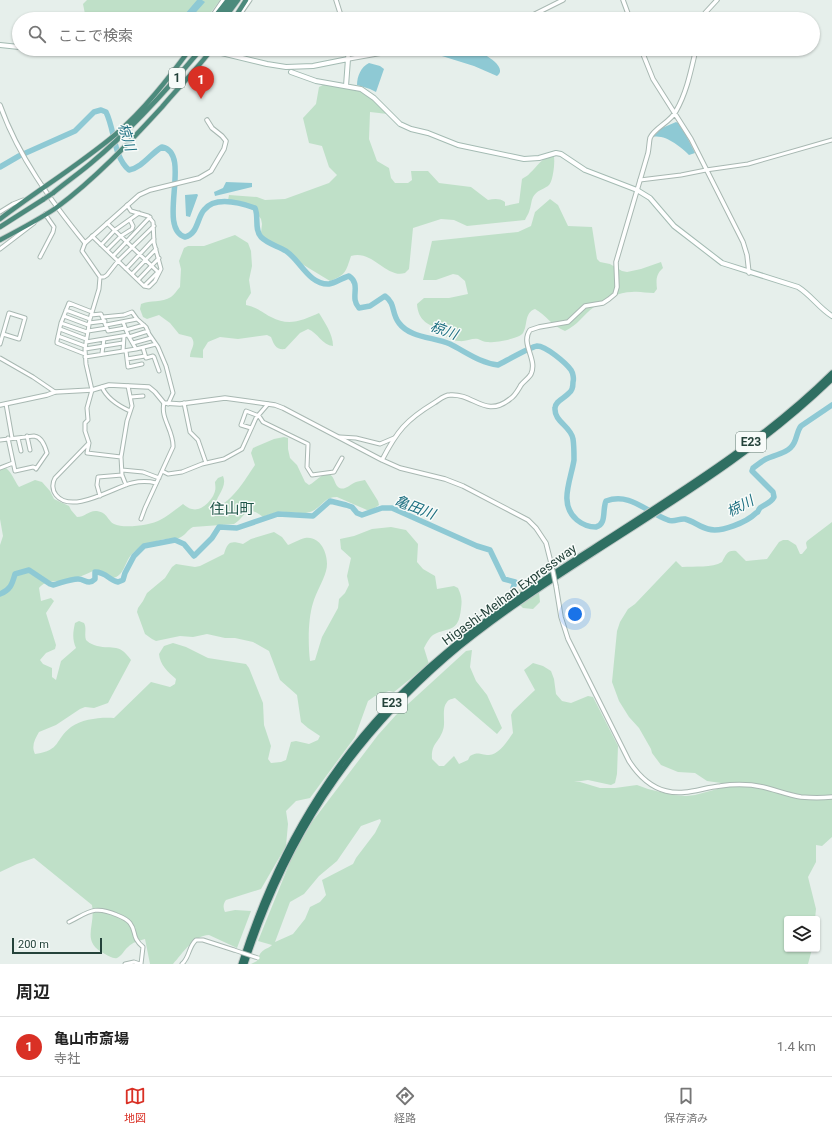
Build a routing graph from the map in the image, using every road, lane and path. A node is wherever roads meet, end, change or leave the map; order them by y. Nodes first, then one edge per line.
1 (223, 0) edge
2 (228, 0) edge
3 (233, 0) edge
4 (238, 0) edge
5 (246, 0) edge
6 (250, 0) edge
7 (336, 0) edge
8 (563, 0) edge
9 (623, 0) edge
10 (717, 0) edge
11 (215, 12) edge
12 (217, 12) edge
13 (224, 12) edge
14 (229, 12) edge
15 (238, 12) edge
16 (242, 12) edge
17 (340, 12) edge
18 (539, 12) edge
19 (627, 12) edge
20 (706, 12) edge
21 (0, 45) edge
22 (12, 46) edge
23 (185, 56) edge
24 (191, 56) edge
25 (195, 56) edge
26 (203, 56) edge
27 (234, 56) edge
28 (365, 56) edge
29 (644, 56) edge
30 (694, 56) edge
31 (348, 59) junction
32 (291, 72) dead end
33 (346, 86) junction
34 (0, 105) edge
35 (151, 106) junction
36 (143, 111) junction
37 (675, 114) junction
38 (207, 120) dead end
39 (832, 140) edge
40 (706, 170) junction
41 (640, 180) junction
42 (43, 188) junction
43 (637, 190) junction
44 (25, 200) junction
45 (127, 205) junction
46 (56, 207) junction
47 (0, 212) edge
48 (139, 213) junction
49 (45, 214) junction
50 (150, 217) junction
51 (0, 219) edge
52 (36, 220) junction
53 (130, 220) junction
54 (107, 223) junction
55 (154, 226) junction
56 (0, 227) edge
57 (115, 230) junction
58 (92, 236) junction
59 (121, 236) junction
60 (154, 239) junction
61 (0, 240) edge
62 (127, 242) junction
63 (85, 243) junction
64 (101, 245) junction
65 (133, 248) junction
66 (0, 249) edge
67 (156, 249) junction
68 (107, 250) junction
69 (140, 254) junction
70 (113, 256) junction
71 (40, 258) dead end
72 (159, 258) junction
73 (146, 260) junction
74 (118, 261) junction
75 (152, 266) junction
76 (126, 269) junction
77 (158, 272) junction
78 (749, 273) junction
79 (132, 274) junction
80 (100, 277) junction
81 (138, 280) junction
82 (66, 310) junction
83 (91, 315) junction
84 (64, 316) junction
85 (832, 316) edge
86 (103, 317) junction
87 (137, 319) junction
88 (123, 322) junction
89 (61, 323) junction
90 (89, 324) junction
91 (106, 325) junction
92 (144, 325) junction
93 (60, 329) junction
94 (126, 329) junction
95 (148, 331) junction
96 (87, 332) junction
97 (3, 334) junction
98 (58, 336) junction
99 (127, 336) junction
100 (151, 338) junction
101 (104, 339) junction
102 (86, 340) junction
103 (123, 343) junction
104 (133, 343) junction
105 (0, 344) edge
106 (156, 344) junction
107 (103, 346) junction
108 (85, 348) junction
109 (143, 348) junction
110 (136, 349) junction
111 (124, 351) junction
112 (102, 354) junction
113 (85, 355) junction
114 (146, 356) junction
115 (0, 358) edge
116 (127, 359) junction
117 (142, 364) dead end
118 (159, 371) dead end
119 (832, 373) edge
120 (832, 379) edge
121 (128, 386) junction
122 (102, 387) junction
123 (92, 390) junction
124 (54, 392) junction
125 (144, 396) dead end
126 (130, 397) junction
127 (166, 403) junction
128 (184, 403) junction
129 (268, 403) junction
130 (6, 404) junction
131 (0, 406) edge
132 (130, 411) junction
133 (259, 416) junction
134 (251, 428) junction
135 (27, 436) junction
136 (10, 438) junction
137 (18, 438) junction
138 (339, 438) junction
139 (394, 438) junction
140 (0, 440) edge
141 (89, 443) junction
142 (30, 450) dead end
143 (21, 452) dead end
144 (121, 457) junction
145 (342, 458) dead end
146 (382, 460) junction
147 (13, 463) junction
148 (206, 463) junction
149 (0, 468) edge
150 (122, 470) junction
151 (162, 471) junction
152 (122, 475) junction
153 (159, 478) junction
154 (156, 483) junction
155 (126, 485) junction
156 (100, 496) junction
157 (666, 504) junction
158 (141, 519) dead end
159 (637, 522) junction
160 (832, 797) edge
161 (68, 922) dead end
162 (259, 958) dead end
163 (125, 964) edge
164 (141, 964) edge
165 (182, 964) edge
166 (241, 964) edge
167 (246, 964) edge

1 - 11 street
2 - 12 highway
3 - 13 highway
4 - 14 highway
5 - 15 highway
6 - 16 street
7 - 17 street
8 - 18 street
9 - 19 street
10 - 20 street
21 - 22 main road
23 - 36 highway
24 - 35 highway, 1
25 - 35 highway, 1
26 - 46 highway
27 - 31 main road
28 - 31 street
29 - 37 street
30 - 37 street
31 - 33 main road
32 - 33 main road
33 - 43 main road
34 - 42 street
35 - 36 highway, 1
36 - 42 highway
36 - 56 highway, 1, bridge
37 - 40 street
37 - 41 street
38 - 45 street
39 - 40 street
40 - 41 street
40 - 78 street
41 - 43 street
42 - 44 highway
42 - 46 street
43 - 78 main road
43 - 139 street
44 - 47 street
44 - 51 highway
45 - 48 street
45 - 54 street
46 - 49 highway
46 - 63 street
48 - 50 street
48 - 53 street
49 - 52 highway
49 - 71 street
50 - 55 street
50 - 62 street
52 - 61 highway
52 - 66 street
53 - 57 street
53 - 59 street
54 - 57 street
54 - 58 street
55 - 60 street
55 - 65 street
57 - 59 street
57 - 64 street
58 - 63 street
58 - 64 street
59 - 62 street
59 - 68 street
60 - 67 street
60 - 69 street
62 - 65 street
62 - 70 street
63 - 80 street
64 - 68 street
65 - 69 street
65 - 74 street
67 - 72 street
67 - 73 street
68 - 70 street
69 - 73 street
69 - 76 street
70 - 74 street
72 - 75 street
72 - 77 street
73 - 75 street
73 - 79 street
74 - 76 street
74 - 80 street
75 - 77 street
75 - 81 street
76 - 79 street
77 - 81 street
78 - 85 main road
79 - 81 street
80 - 83 street
82 - 83 street
82 - 83 street
82 - 84 street
83 - 86 street
83 - 90 street
84 - 89 street
84 - 90 street
86 - 87 street
86 - 91 street
87 - 88 street
87 - 92 street
88 - 91 street
88 - 94 street
89 - 93 street
89 - 96 street
90 - 91 street
90 - 96 street
91 - 94 street
91 - 96 street
92 - 94 street
92 - 95 street
93 - 98 street
93 - 102 street
94 - 99 street
95 - 99 street
95 - 100 street
96 - 102 street
97 - 97 street
97 - 105 street
98 - 108 street
98 - 113 street
99 - 101 street
99 - 103 street
99 - 104 street
100 - 104 street
100 - 106 street
101 - 102 street
101 - 107 street
102 - 108 street
103 - 107 street
103 - 111 street
104 - 110 street
106 - 109 street
106 - 127 street
107 - 108 street
107 - 112 street
108 - 113 street
109 - 110 street
109 - 114 street
110 - 111 street
111 - 112 street
111 - 116 street
112 - 113 street
113 - 123 street
114 - 116 street
114 - 118 street
115 - 124 street
116 - 117 street
119 - 157 highway, Higashi-Meihan Expressway / E23
120 - 157 highway, Higashi-Meihan Expressway / E23
121 - 122 street
121 - 126 street
121 - 127 street
122 - 123 street
122 - 132 street
123 - 124 street
123 - 141 street
124 - 130 street
125 - 126 street
126 - 132 street
127 - 128 street
127 - 151 street
128 - 129 street
128 - 148 street
129 - 133 street
129 - 138 street
130 - 131 street
130 - 136 street
132 - 144 street
133 - 134 street
133 - 134 street
133 - 145 street
134 - 148 street
135 - 137 street
135 - 142 street
135 - 147 street
136 - 137 street
136 - 140 street
136 - 147 street
137 - 143 street
138 - 139 street
138 - 146 street
139 - 146 street
141 - 144 street
141 - 156 street
144 - 150 street
146 - 160 street, bridge
147 - 149 street
148 - 151 street
150 - 152 street
150 - 153 street
151 - 153 street
152 - 155 street
152 - 156 street
153 - 154 street
154 - 155 street
154 - 158 street
155 - 156 street
157 - 159 highway, Higashi-Meihan Expressway / E23
159 - 166 highway, Higashi-Meihan Expressway / E23
159 - 167 highway, Higashi-Meihan Expressway / E23
161 - 164 street
162 - 165 street, bridge
163 - 164 street

